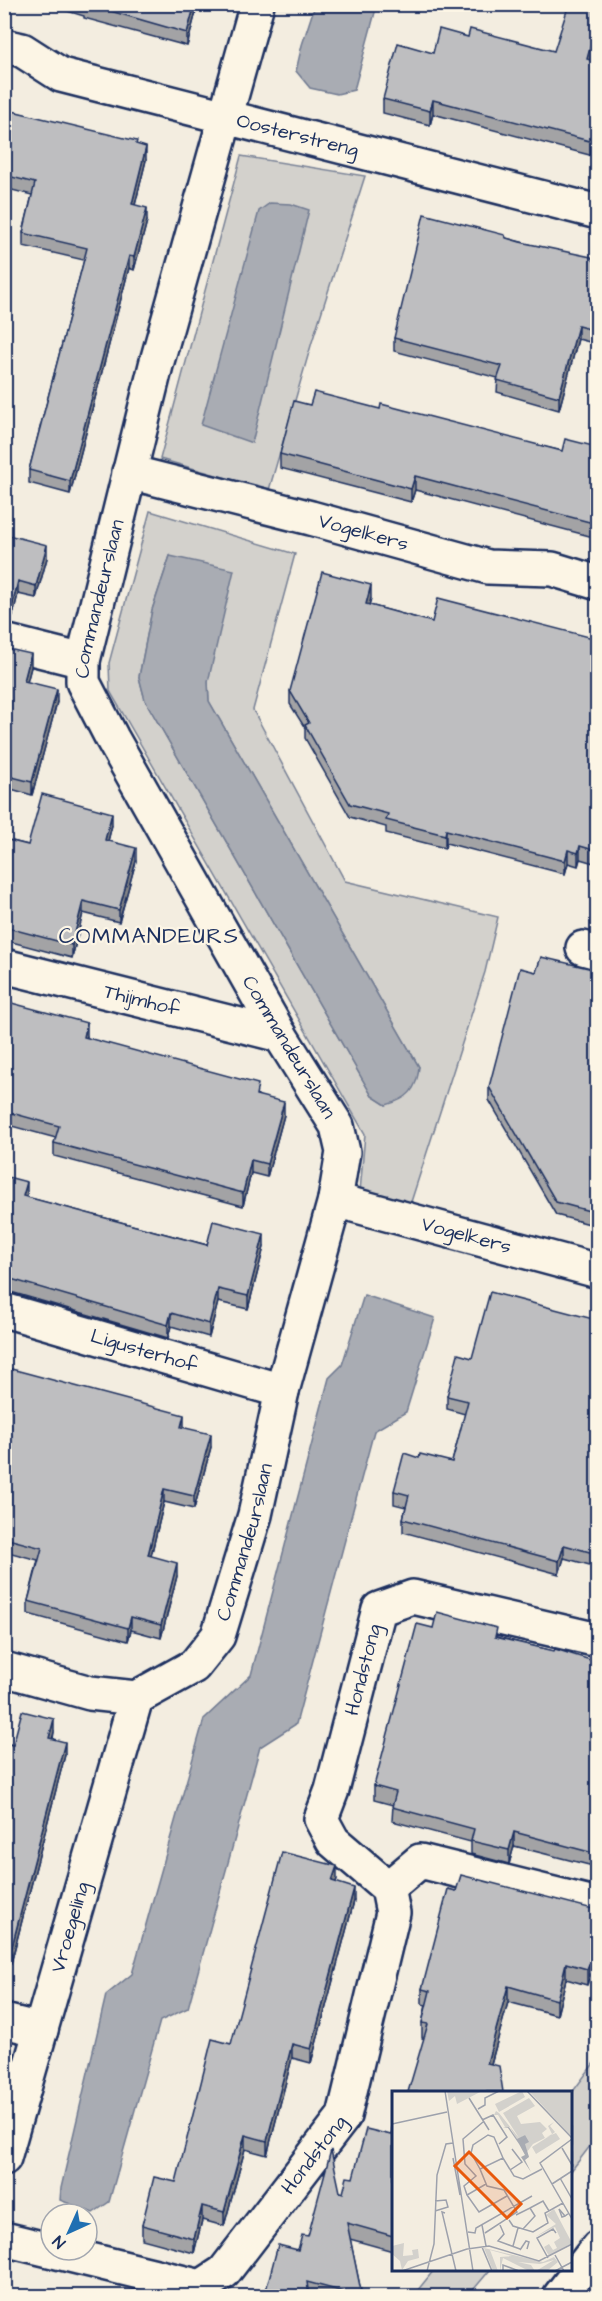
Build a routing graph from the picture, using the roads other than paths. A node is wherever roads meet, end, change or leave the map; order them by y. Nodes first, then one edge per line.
1 (256, 4) edge
2 (4, 46) edge
3 (226, 117) junction
4 (597, 212) edge
5 (129, 471) junction
6 (597, 583) edge
7 (4, 640) edge
8 (83, 661) junction
9 (4, 966) edge
10 (280, 1035) junction
11 (335, 1200) junction
12 (597, 1271) edge
13 (4, 1310) edge
14 (282, 1391) junction
15 (597, 1640) edge
16 (4, 1669) edge
17 (136, 1698) junction
18 (388, 1888) junction
19 (597, 1905) edge
20 (4, 2021) edge
21 (41, 2030) junction
22 (4, 2157) edge
23 (4, 2238) edge
24 (597, 2247) edge
25 (129, 2284) edge
26 (560, 2296) edge

1 - 3 street, Commandeurslaan
2 - 3 street, Oosterstreng
3 - 4 street, Oosterstreng
3 - 5 street, Commandeurslaan
5 - 6 street, Vogelkers
5 - 8 street, Commandeurslaan
7 - 8 street
8 - 10 street, Commandeurslaan
9 - 10 street, Thijmhof
10 - 11 street, Commandeurslaan
11 - 12 street, Vogelkers
11 - 14 street, Commandeurslaan
13 - 14 street, Ligusterhof
14 - 17 street, Commandeurslaan
15 - 18 street, Hondstong
16 - 17 street
17 - 21 street, Vroegeling
18 - 19 street
18 - 25 street, Hondstong
20 - 21 street
21 - 22 street, Vroegeling
23 - 25 street
24 - 26 street

